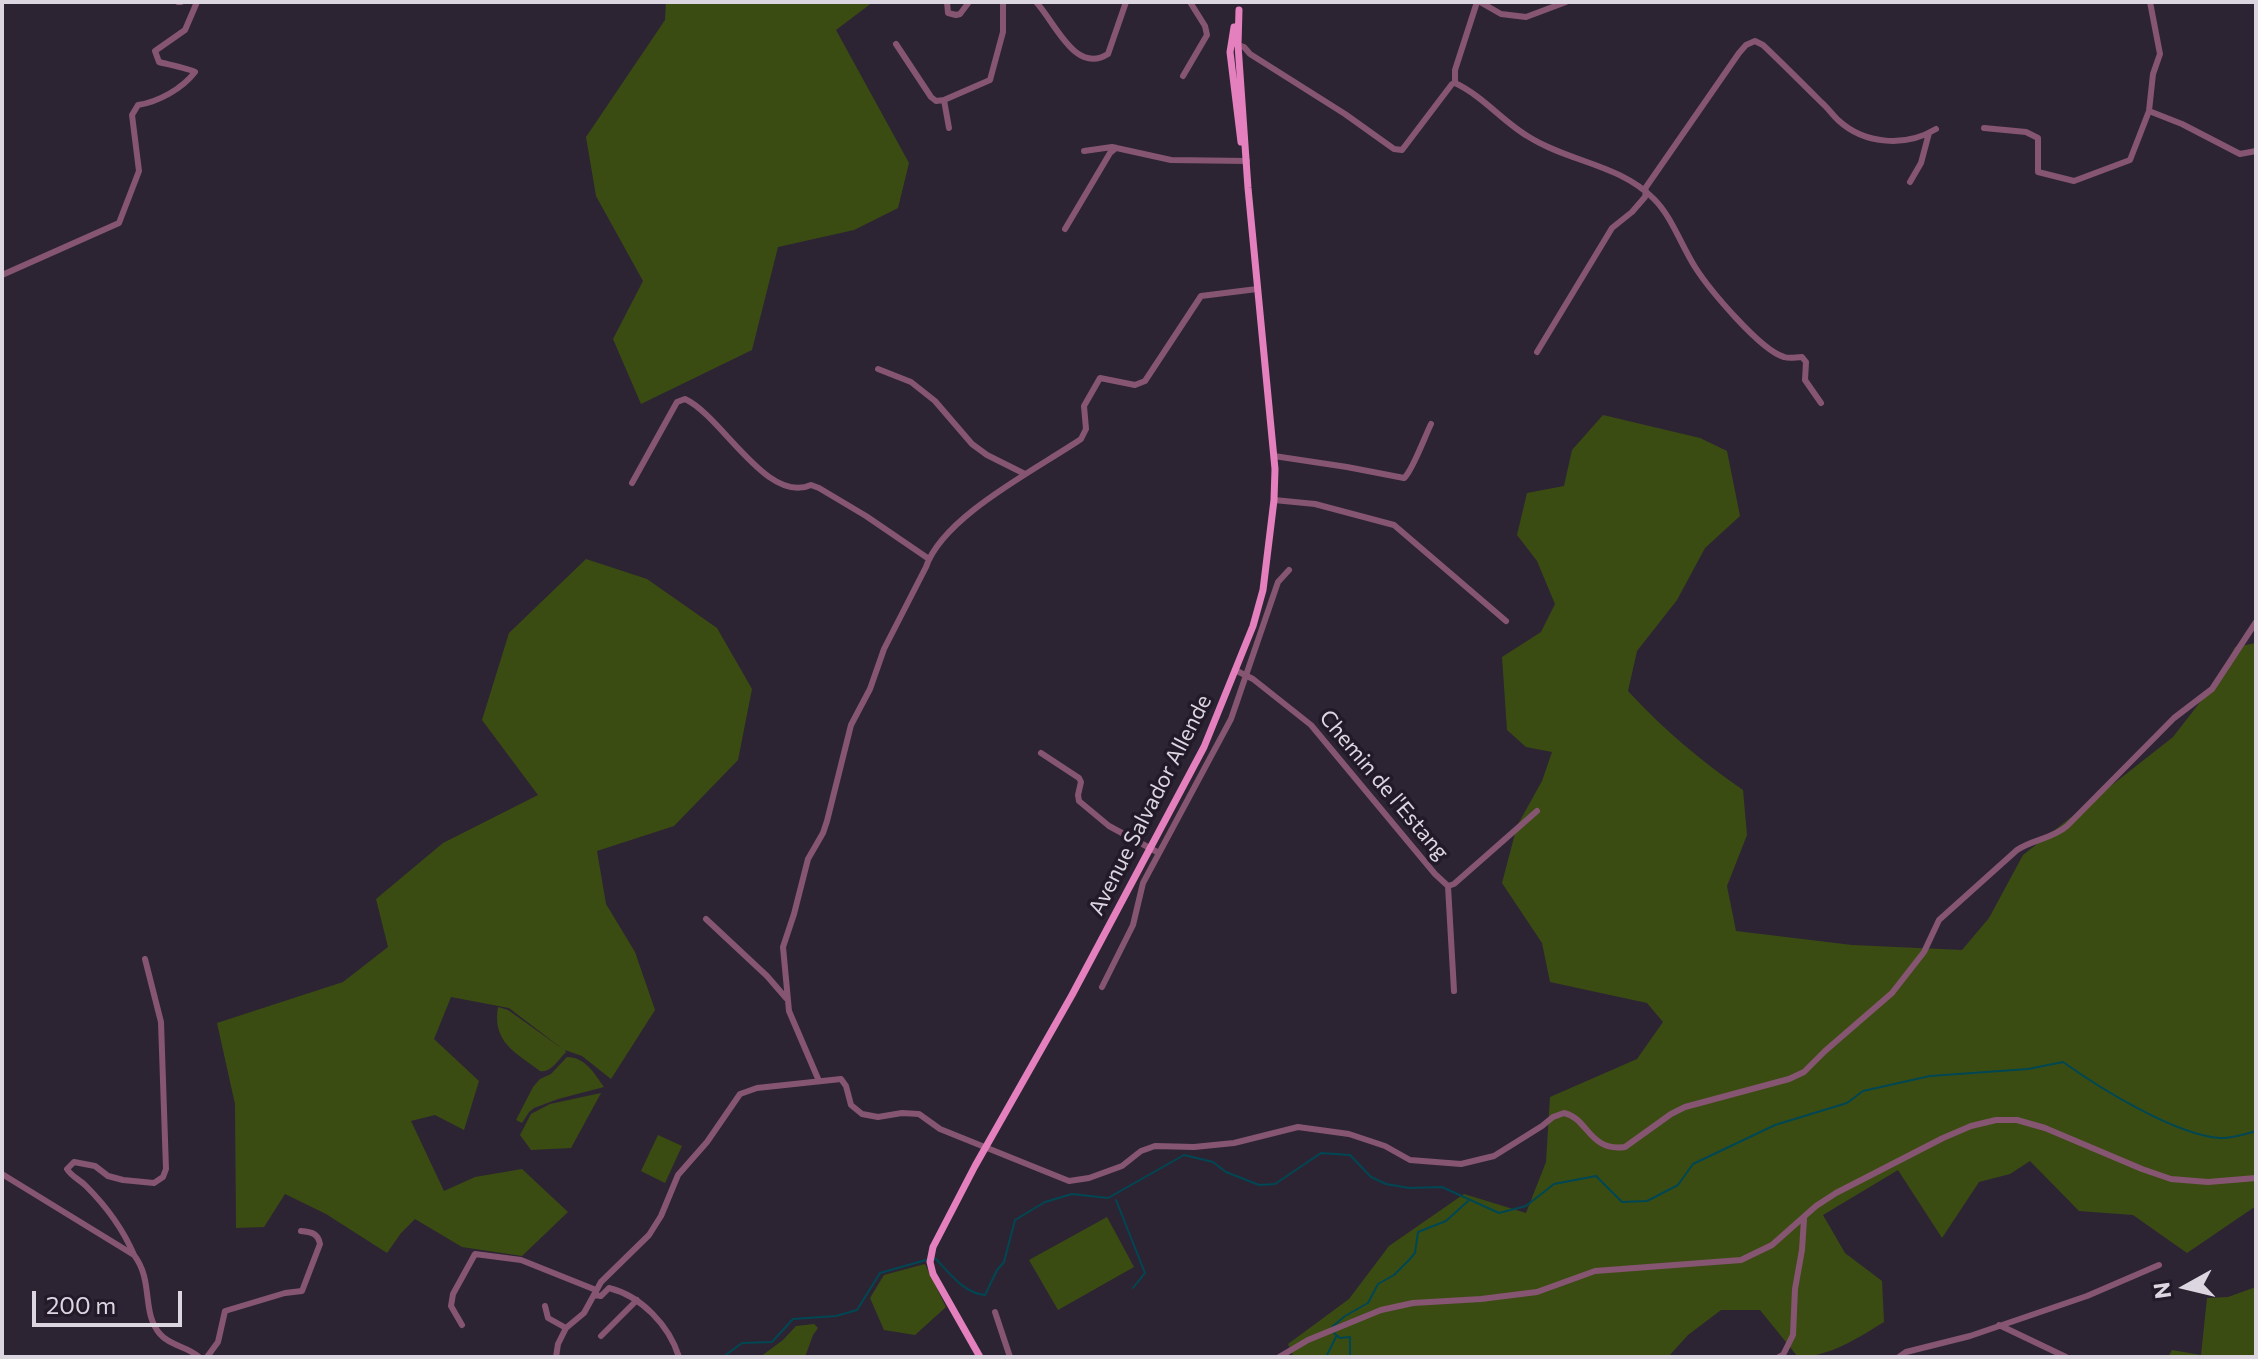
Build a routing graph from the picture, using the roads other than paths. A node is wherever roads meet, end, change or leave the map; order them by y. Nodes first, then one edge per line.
1 (197, 2) edge
2 (947, 2) edge
3 (969, 2) edge
4 (1003, 2) edge
5 (1036, 2) edge
6 (1126, 2) edge
7 (1190, 2) edge
8 (1478, 2) edge
9 (1566, 2) edge
10 (2150, 2) edge
11 (1240, 6) edge
12 (1234, 27) junction
13 (896, 44) dead end
14 (1238, 45) junction
15 (1183, 76) dead end
16 (1455, 83) junction
17 (944, 100) junction
18 (2149, 111) junction
19 (949, 128) dead end
20 (1984, 128) dead end
21 (1936, 129) dead end
22 (1929, 133) junction
23 (1116, 148) junction
24 (1084, 151) dead end
25 (2256, 151) edge
26 (1245, 161) junction
27 (1910, 182) dead end
28 (1645, 190) junction
29 (1065, 229) dead end
30 (2, 275) edge
31 (1257, 289) junction
32 (1537, 352) dead end
33 (878, 369) dead end
34 (1821, 403) dead end
35 (1431, 424) dead end
36 (1274, 456) junction
37 (1025, 474) junction
38 (632, 483) dead end
39 (1274, 500) junction
40 (929, 559) junction
41 (1289, 570) dead end
42 (1506, 621) dead end
43 (2256, 622) edge
44 (1235, 670) junction
45 (1246, 675) junction
46 (1041, 753) dead end
47 (1537, 811) dead end
48 (1151, 847) junction
49 (1159, 853) junction
50 (1448, 886) junction
51 (706, 919) dead end
52 (145, 959) dead end
53 (1102, 987) dead end
54 (1454, 991) dead end
55 (788, 1000) junction
56 (819, 1081) junction
57 (996, 1131) junction
58 (977, 1145) junction
59 (985, 1149) junction
60 (2, 1174) edge
61 (2256, 1178) edge
62 (1804, 1217) junction
63 (301, 1231) dead end
64 (134, 1255) junction
65 (2159, 1265) dead end
66 (595, 1292) junction
67 (637, 1300) junction
68 (545, 1306) dead end
69 (995, 1312) dead end
70 (462, 1325) dead end
71 (1999, 1325) junction
72 (566, 1328) junction
73 (601, 1336) dead end
74 (1280, 1356) edge
75 (199, 1357) edge
76 (207, 1357) edge
77 (556, 1357) edge
78 (679, 1357) edge
79 (980, 1357) edge
80 (1010, 1357) edge
81 (1779, 1357) edge
82 (1899, 1357) edge
83 (2066, 1357) edge

1 - 30 street
2 - 3 street
4 - 17 street
5 - 6 street
7 - 15 street
8 - 9 street
8 - 16 street
10 - 18 street
11 - 12 main road, Avenue Salvador Allende
11 - 14 main road, Avenue Salvador Allende
12 - 14 street
12 - 26 main road, Avenue Salvador Allende
13 - 17 street
14 - 16 street
14 - 26 main road, Avenue Salvador Allende
16 - 28 street
17 - 19 street
18 - 20 street
18 - 25 street
21 - 22 street
22 - 27 street
22 - 28 street
23 - 24 street
23 - 26 street
23 - 29 street
26 - 31 main road, Avenue Salvador Allende
28 - 32 street
28 - 34 street
31 - 36 main road, Avenue Salvador Allende
31 - 37 street
33 - 37 street
35 - 36 street
36 - 39 main road, Avenue Salvador Allende
37 - 40 street
38 - 40 street
39 - 42 street
39 - 44 main road, Avenue Salvador Allende
40 - 55 street
41 - 45 street
43 - 59 street
44 - 45 street, Chemin de l'Estang
44 - 48 main road, Avenue Salvador Allende
45 - 49 street
45 - 50 street, Chemin de l'Estang
46 - 48 street
47 - 50 street, Chemin de l'Estang
48 - 49 street
48 - 57 main road, Avenue Salvador Allende
49 - 53 street
50 - 54 street
51 - 55 street
52 - 64 street
55 - 56 street
56 - 58 street
56 - 66 street
57 - 58 street
57 - 59 main road, Avenue Salvador Allende
58 - 59 street
59 - 79 main road, Avenue Salvador Allende
60 - 64 street
61 - 62 street
62 - 74 street
62 - 81 street
63 - 76 street
64 - 75 street
65 - 71 street
66 - 67 street
66 - 70 street
66 - 72 street
67 - 73 street
67 - 78 street
68 - 72 street
69 - 80 street
71 - 82 street
71 - 83 street
72 - 77 street

